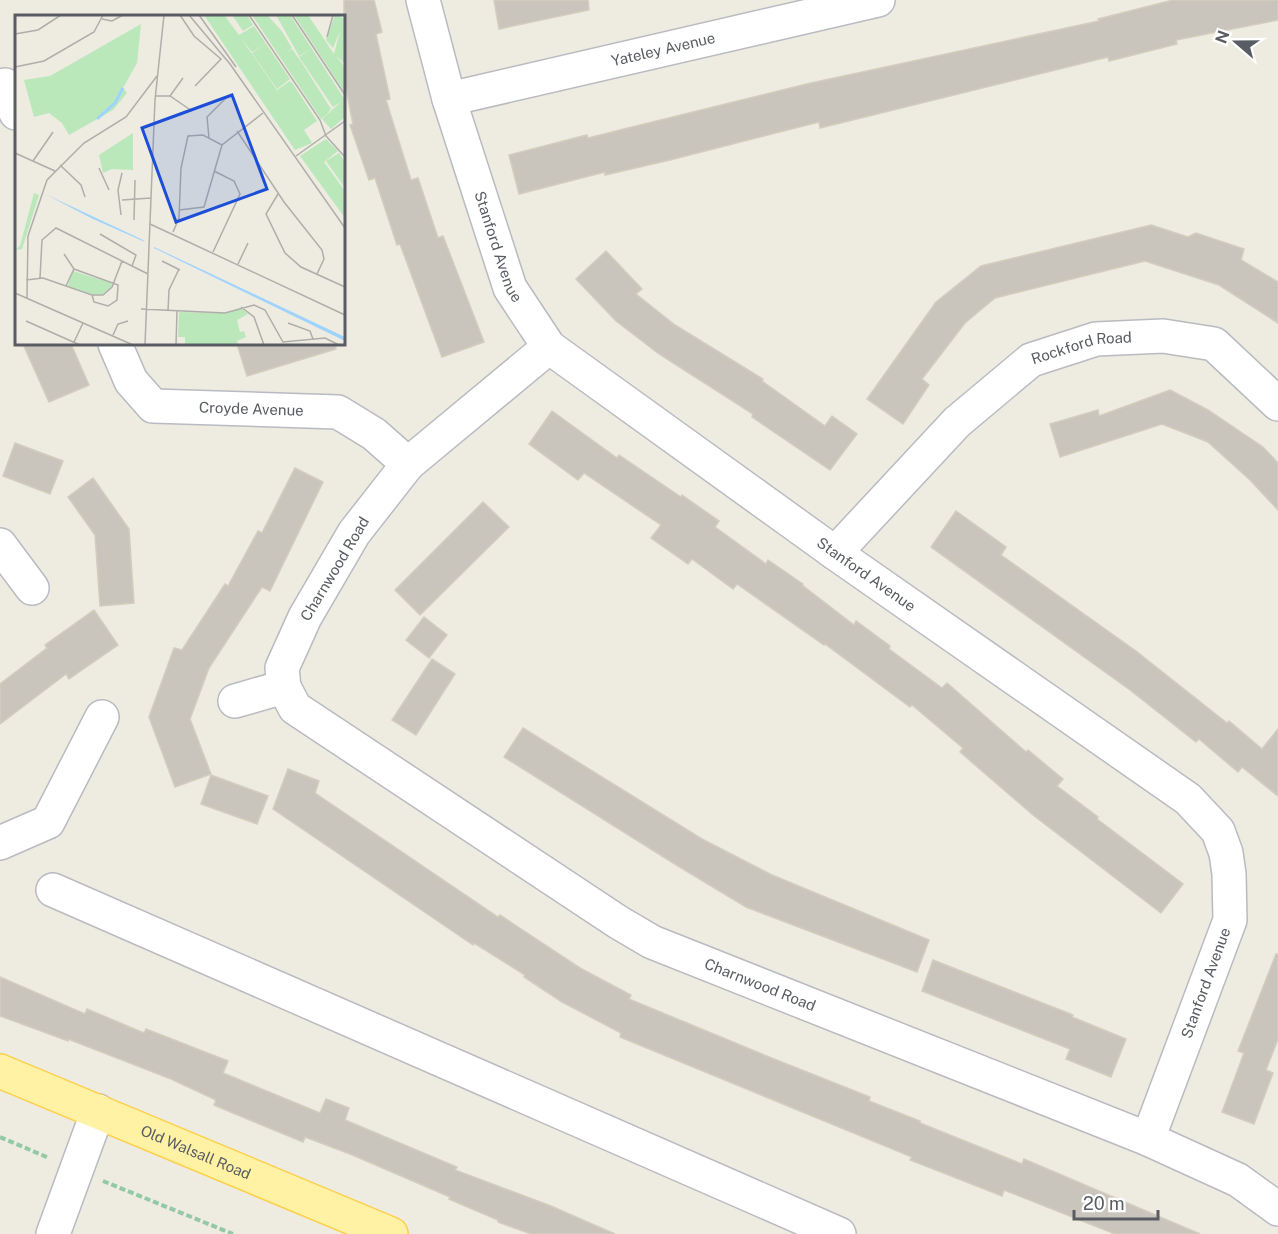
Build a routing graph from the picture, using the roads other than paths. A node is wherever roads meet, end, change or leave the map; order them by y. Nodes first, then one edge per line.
1 (423, 0) edge
2 (878, 0) edge
3 (448, 99) junction
4 (115, 345) edge
5 (549, 347) junction
6 (1278, 404) edge
7 (408, 464) junction
8 (835, 553) junction
9 (3, 555) edge
10 (32, 588) dead end
11 (284, 687) junction
12 (235, 701) dead end
13 (102, 717) dead end
14 (0, 843) edge
15 (53, 890) dead end
16 (0, 1071) edge
17 (98, 1111) junction
18 (1148, 1140) junction
19 (1278, 1209) edge
20 (53, 1234) edge
21 (391, 1234) edge
22 (839, 1234) edge

1 - 3 street, Stanford Avenue
2 - 3 street, Yateley Avenue
3 - 5 street, Stanford Avenue
4 - 7 street, Croyde Avenue
5 - 7 street, Charnwood Road
5 - 8 street, Stanford Avenue
6 - 8 street, Rockford Road
7 - 11 street, Charnwood Road
8 - 18 street, Stanford Avenue
9 - 10 street
11 - 12 street
11 - 18 street, Charnwood Road
13 - 14 street
15 - 22 street
16 - 17 main road, Old Walsall Road
17 - 20 street
17 - 21 main road, Old Walsall Road
18 - 19 street, Charnwood Road

